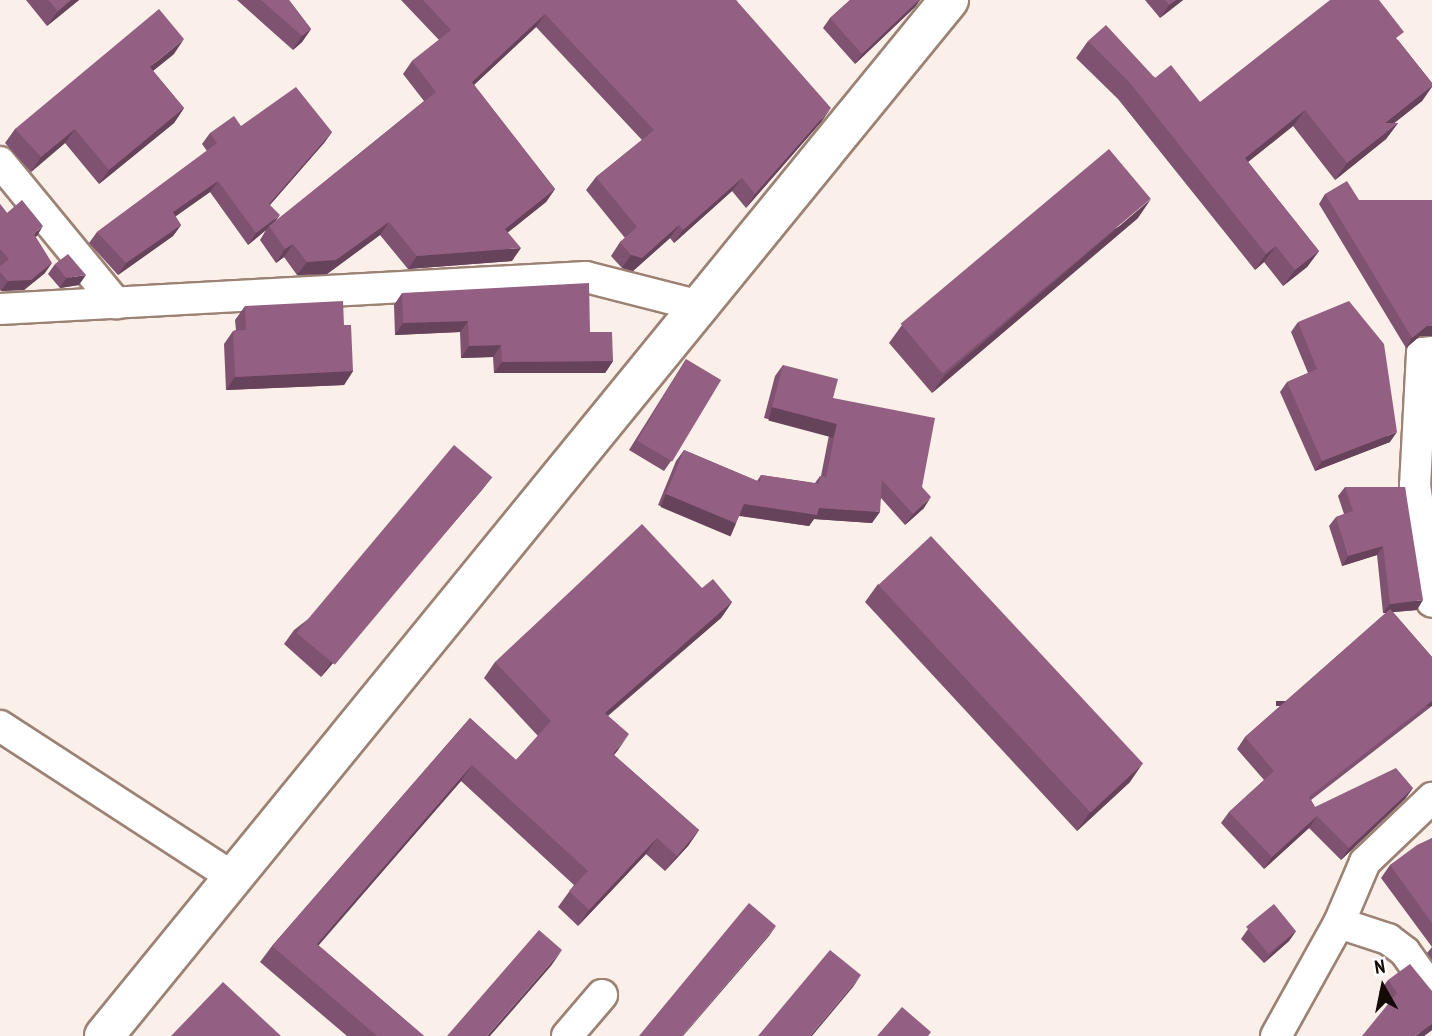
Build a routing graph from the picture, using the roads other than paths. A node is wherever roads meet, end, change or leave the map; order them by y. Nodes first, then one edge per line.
1 (948, 0) edge
2 (0, 162) edge
3 (116, 303) junction
4 (699, 306) junction
5 (0, 309) edge
6 (1432, 352) edge
7 (1432, 602) edge
8 (0, 726) edge
9 (1432, 798) edge
10 (231, 876) junction
11 (1339, 923) junction
12 (1432, 990) edge
13 (602, 995) dead end
14 (104, 1036) edge
15 (567, 1036) edge
16 (1276, 1036) edge

1 - 4 main road
2 - 3 street
3 - 4 street
3 - 5 street
4 - 10 main road
6 - 7 street
8 - 10 street
9 - 11 street
10 - 14 main road
11 - 12 street
11 - 16 street
13 - 15 street

